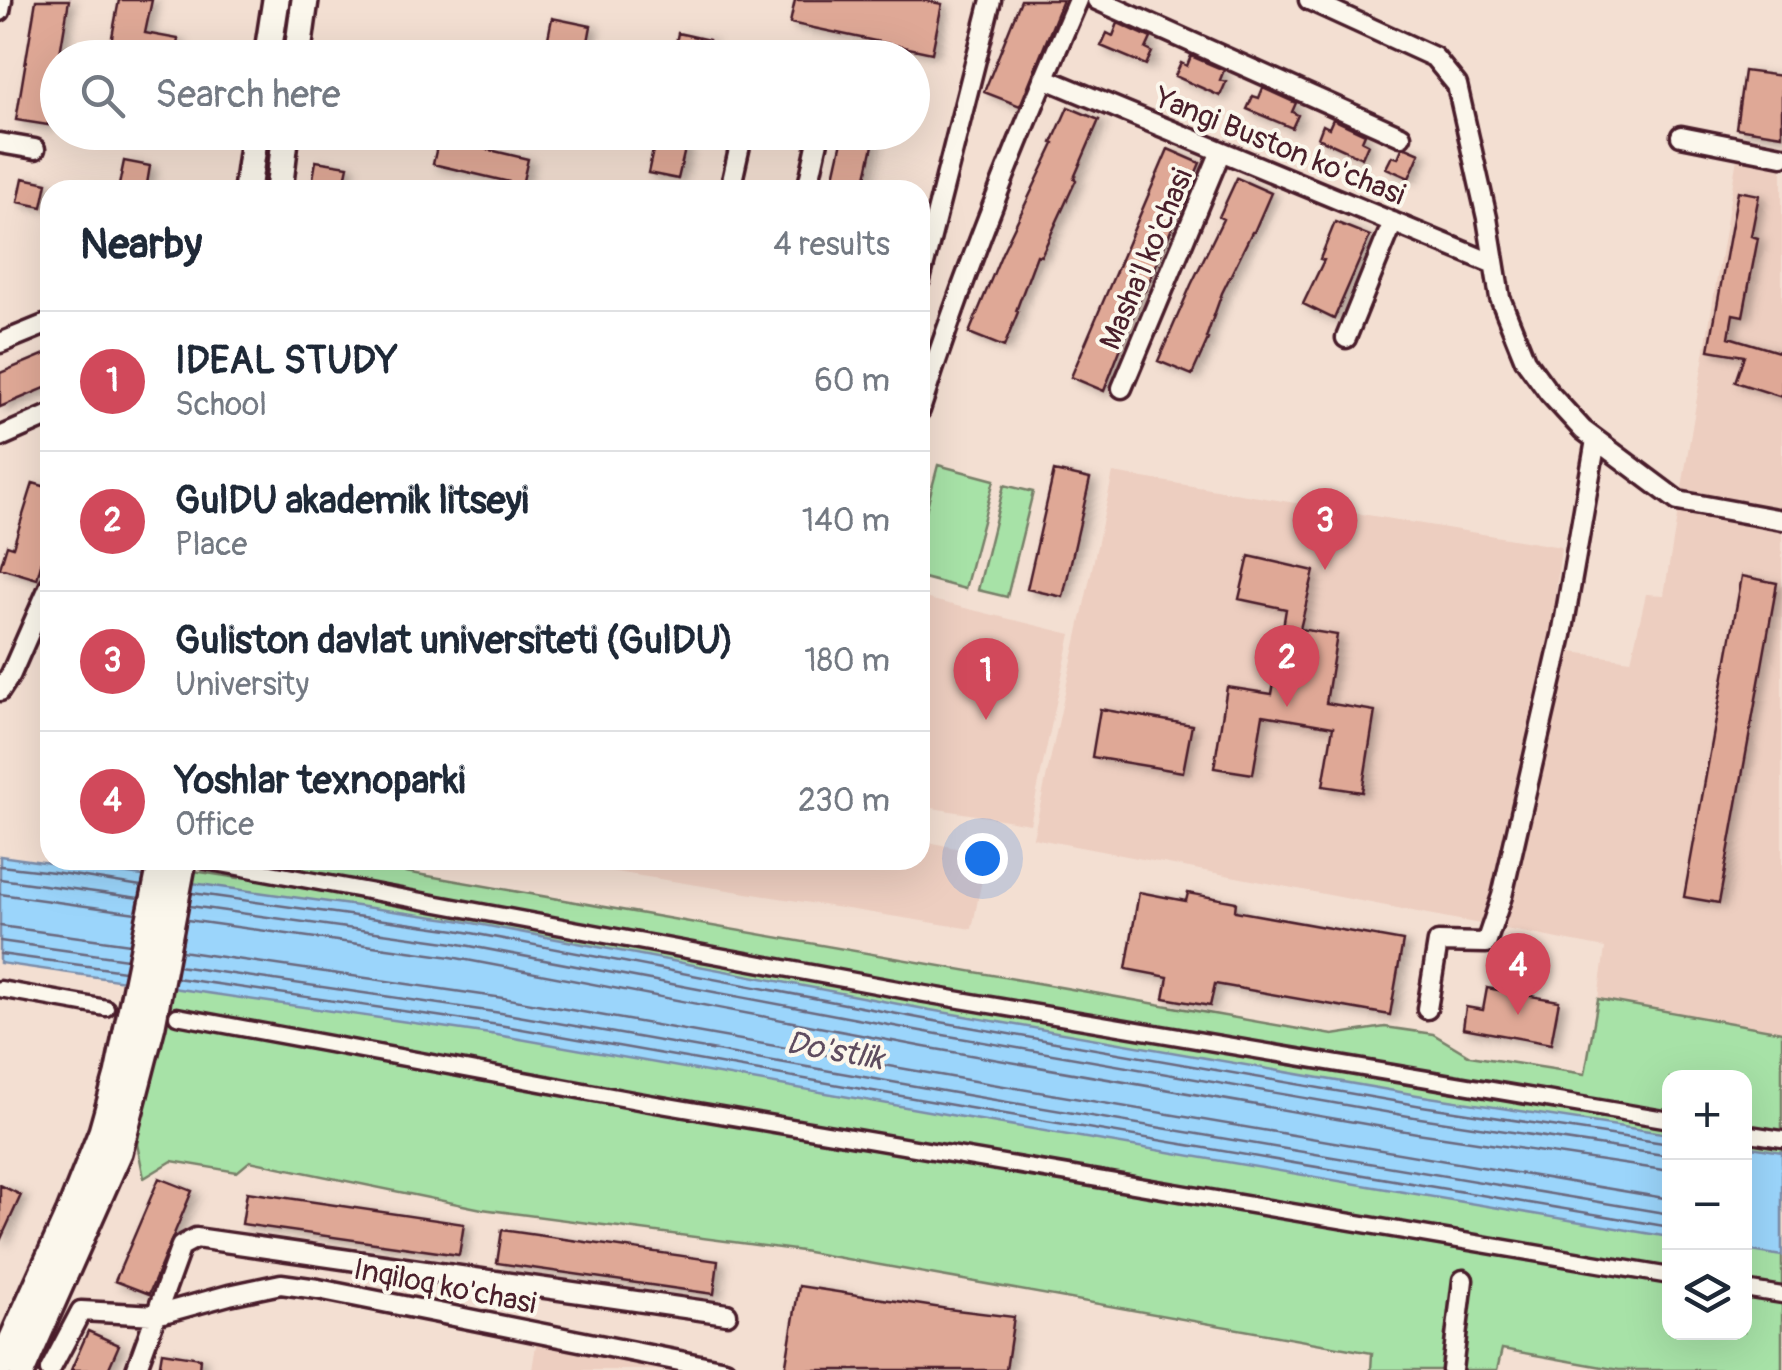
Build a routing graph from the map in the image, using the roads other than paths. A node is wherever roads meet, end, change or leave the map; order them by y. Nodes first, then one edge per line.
1 (2, 0) edge
2 (276, 0) edge
3 (305, 0) edge
4 (991, 0) edge
5 (1078, 0) edge
6 (1097, 0) edge
7 (1310, 0) edge
8 (0, 12) edge
9 (270, 40) edge
10 (299, 40) edge
11 (1044, 78) junction
12 (1401, 136) dead end
13 (1681, 136) dead end
14 (0, 143) edge
15 (35, 149) dead end
16 (252, 150) edge
17 (284, 150) edge
18 (738, 150) edge
19 (816, 150) edge
20 (1222, 151) junction
21 (1782, 156) edge
22 (248, 180) edge
23 (279, 180) edge
24 (732, 180) edge
25 (809, 180) edge
26 (1393, 222) junction
27 (930, 241) edge
28 (1494, 264) junction
29 (40, 327) edge
30 (1346, 338) dead end
31 (0, 343) edge
32 (930, 378) edge
33 (1122, 388) dead end
34 (40, 419) edge
35 (0, 437) edge
36 (1596, 440) junction
37 (1782, 520) edge
38 (40, 608) edge
39 (0, 692) edge
40 (160, 870) edge
41 (179, 870) edge
42 (254, 870) edge
43 (0, 988) edge
44 (1427, 1009) dead end
45 (177, 1016) dead end
46 (129, 1017) junction
47 (1662, 1119) edge
48 (1752, 1133) edge
49 (1782, 1139) edge
50 (1662, 1275) edge
51 (1463, 1280) dead end
52 (1752, 1290) edge
53 (1782, 1295) edge
54 (727, 1314) dead end
55 (156, 1315) junction
56 (0, 1367) edge
57 (22, 1370) edge
58 (50, 1370) edge
59 (136, 1370) edge
60 (726, 1370) edge
61 (1452, 1370) edge

1 - 8 street
2 - 9 main road
3 - 10 main road
4 - 27 street
5 - 11 street
6 - 12 street
7 - 28 street
11 - 20 street, Yangi Buston ko'chasi
11 - 32 street
13 - 21 street
14 - 15 street
16 - 22 main road
17 - 23 main road
18 - 24 street
19 - 25 street
20 - 26 street, Yangi Buston ko'chasi
20 - 33 street, Masha'l ko'chasi
26 - 28 street, Yangi Buston ko'chasi
26 - 30 street
28 - 36 street
29 - 31 street
34 - 35 street
36 - 37 street
36 - 44 street
38 - 39 street
40 - 46 main road
41 - 46 main road
42 - 47 street
43 - 46 street
45 - 50 street
46 - 56 main road
46 - 57 main road
48 - 49 street
51 - 61 street
52 - 53 street
54 - 55 street
55 - 58 street, Inqiloq ko'chasi
55 - 59 street
55 - 60 street, Inqiloq ko'chasi

